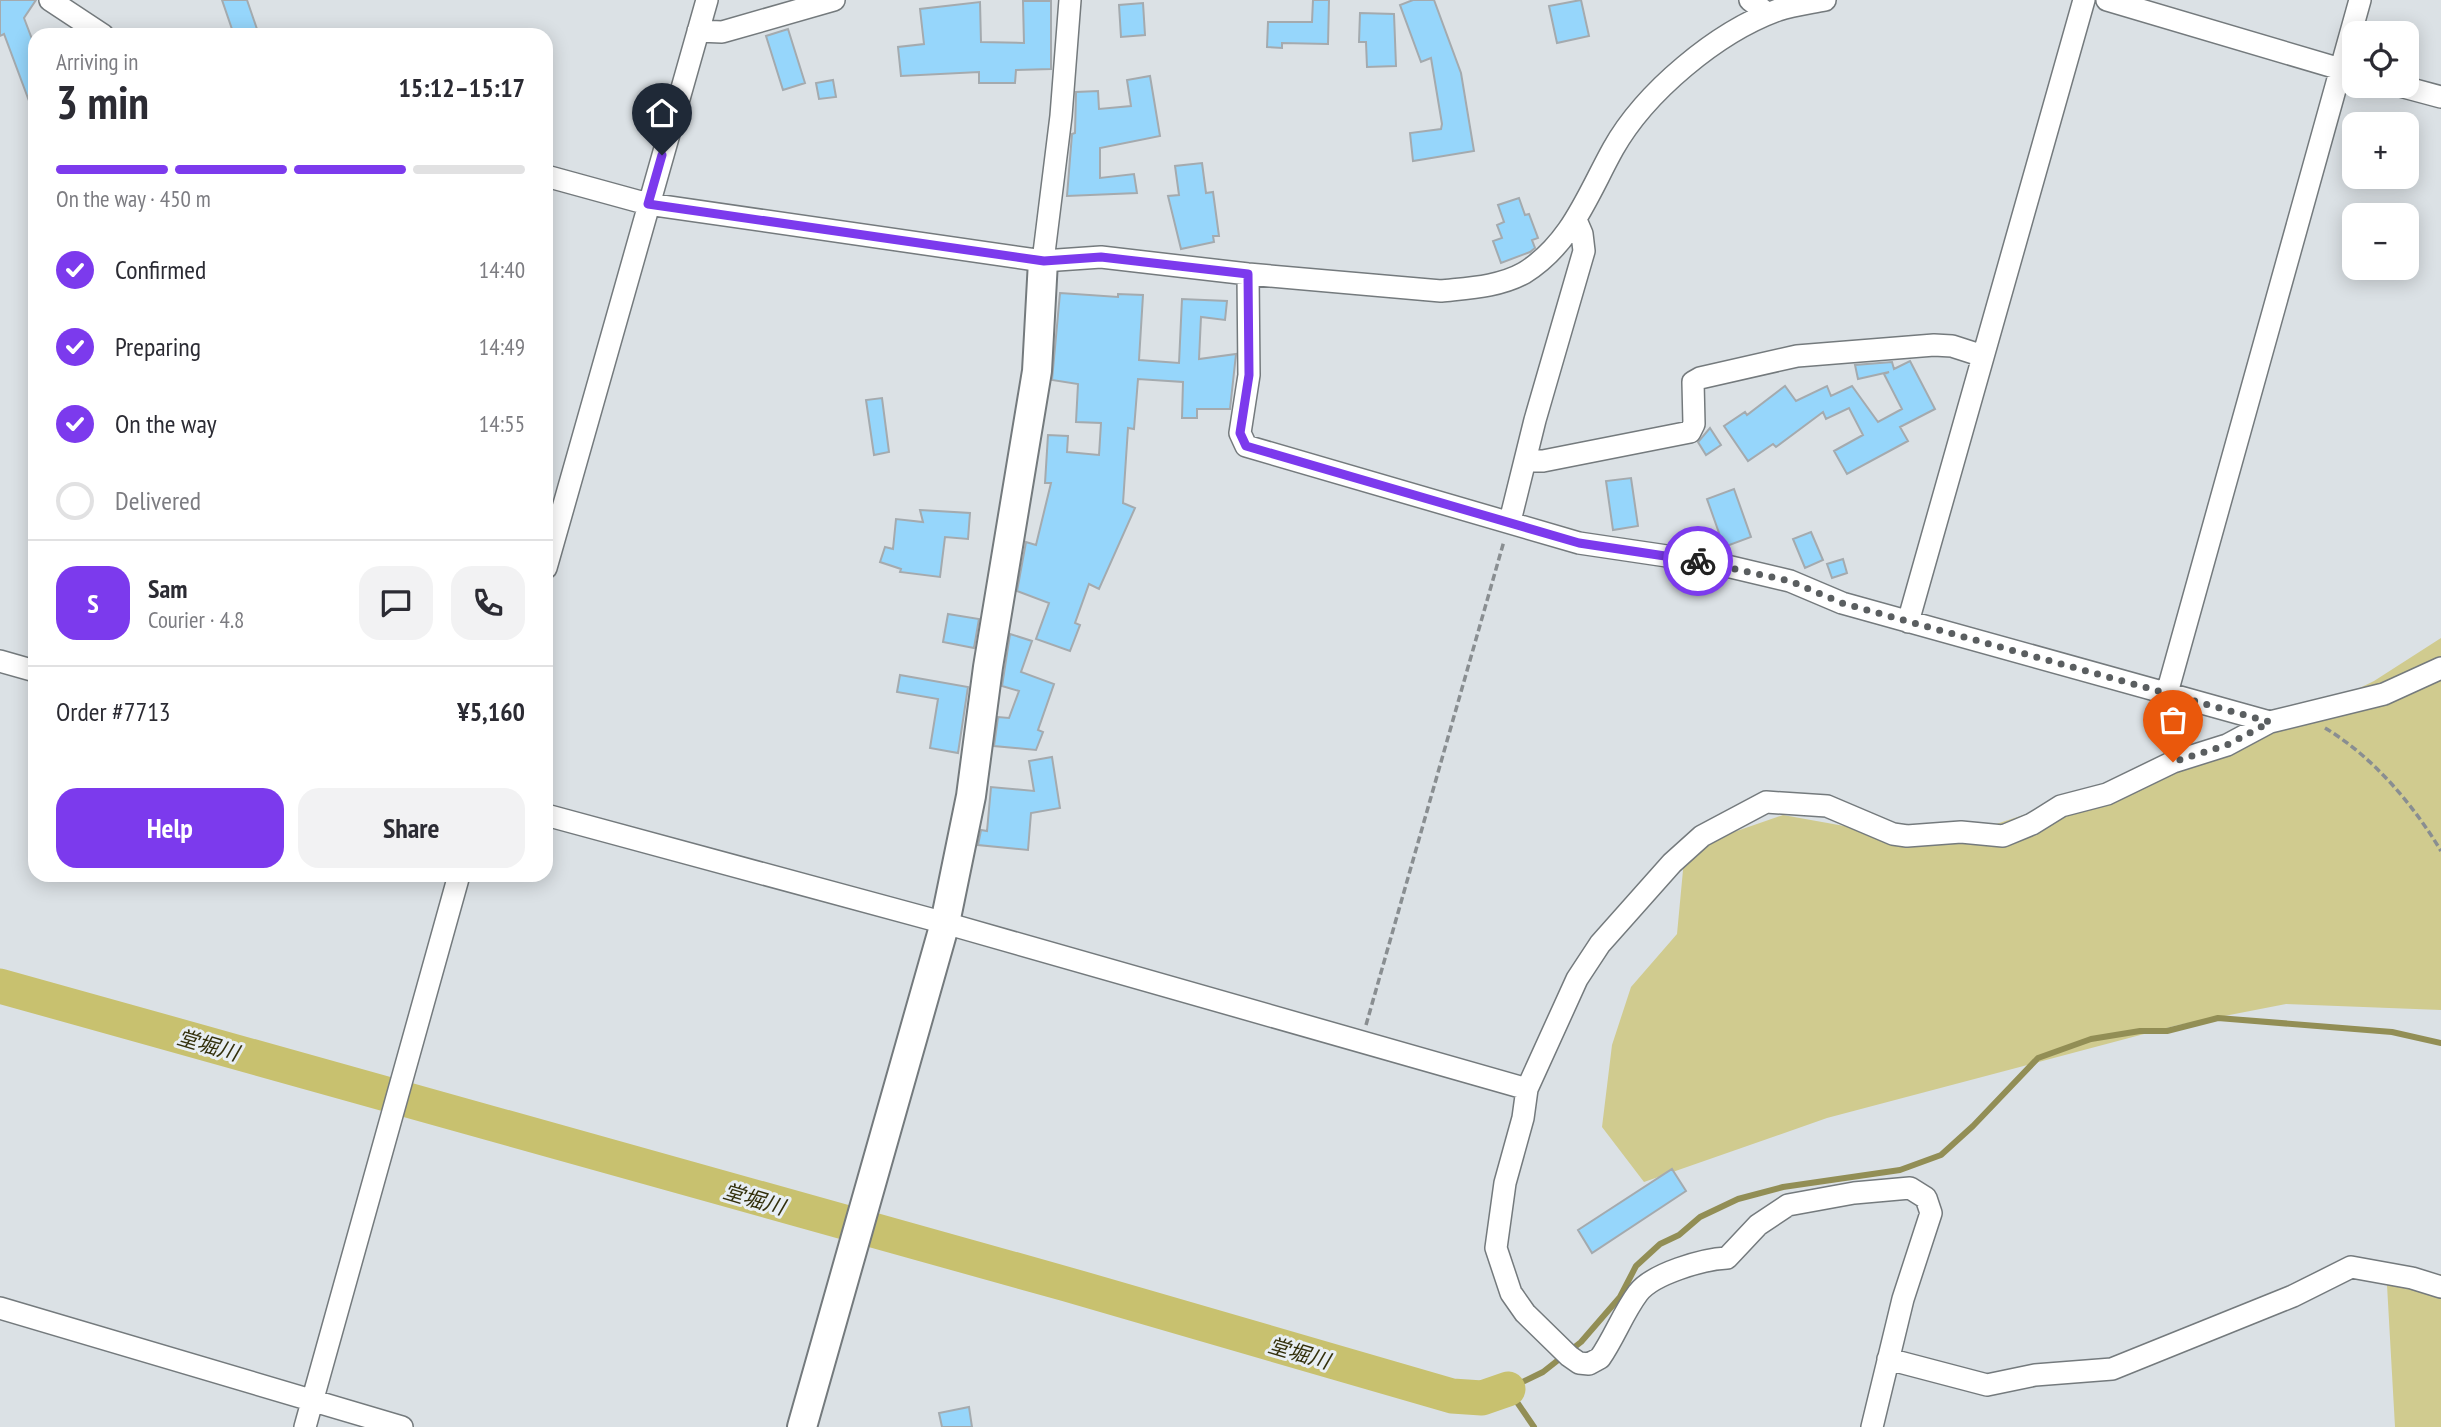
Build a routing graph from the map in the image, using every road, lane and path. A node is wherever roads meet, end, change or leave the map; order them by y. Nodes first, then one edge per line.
1 (50, 0) edge
2 (706, 0) edge
3 (834, 0) edge
4 (1069, 0) edge
5 (1750, 0) edge
6 (1825, 0) edge
7 (2084, 0) edge
8 (2107, 0) edge
9 (2360, 0) edge
10 (1768, 14) junction
11 (2356, 21) edge
12 (92, 28) edge
13 (698, 31) junction
14 (2342, 70) edge
15 (2342, 88) edge
16 (2419, 91) edge
17 (2441, 97) edge
18 (553, 178) edge
19 (648, 204) junction
20 (1576, 220) junction
21 (1044, 261) junction
22 (1248, 274) junction
23 (1983, 356) junction
24 (1525, 461) junction
25 (1510, 521) junction
26 (553, 543) edge
27 (1908, 622) junction
28 (0, 661) edge
29 (2441, 668) edge
30 (28, 669) edge
31 (2167, 693) junction
32 (2270, 722) junction
33 (2320, 725) dead end
34 (553, 816) edge
35 (2441, 851) edge
36 (457, 882) edge
37 (945, 923) junction
38 (1360, 1044) junction
39 (1527, 1089) junction
40 (2441, 1287) edge
41 (0, 1308) edge
42 (1888, 1359) junction
43 (312, 1401) junction
44 (305, 1427) edge
45 (402, 1427) edge
46 (802, 1427) edge
47 (1872, 1427) edge

1 - 12 street
2 - 13 street
3 - 13 street
4 - 21 street
5 - 10 street
6 - 10 street
7 - 23 street
8 - 14 street
9 - 11 street
10 - 20 street
13 - 19 street
15 - 31 street
16 - 17 street
18 - 19 street
19 - 21 street
19 - 26 street
20 - 22 street
20 - 24 street
21 - 22 street
21 - 37 street
22 - 25 street
23 - 24 street
23 - 27 street
24 - 25 street
25 - 27 street
25 - 38 path
27 - 31 street
28 - 30 street
29 - 32 street
31 - 32 street
32 - 39 street
33 - 35 path
34 - 37 street
36 - 43 street
37 - 38 street
37 - 46 street
38 - 39 street
39 - 42 street
40 - 42 street
41 - 43 street
42 - 47 street
43 - 44 street
43 - 45 street

